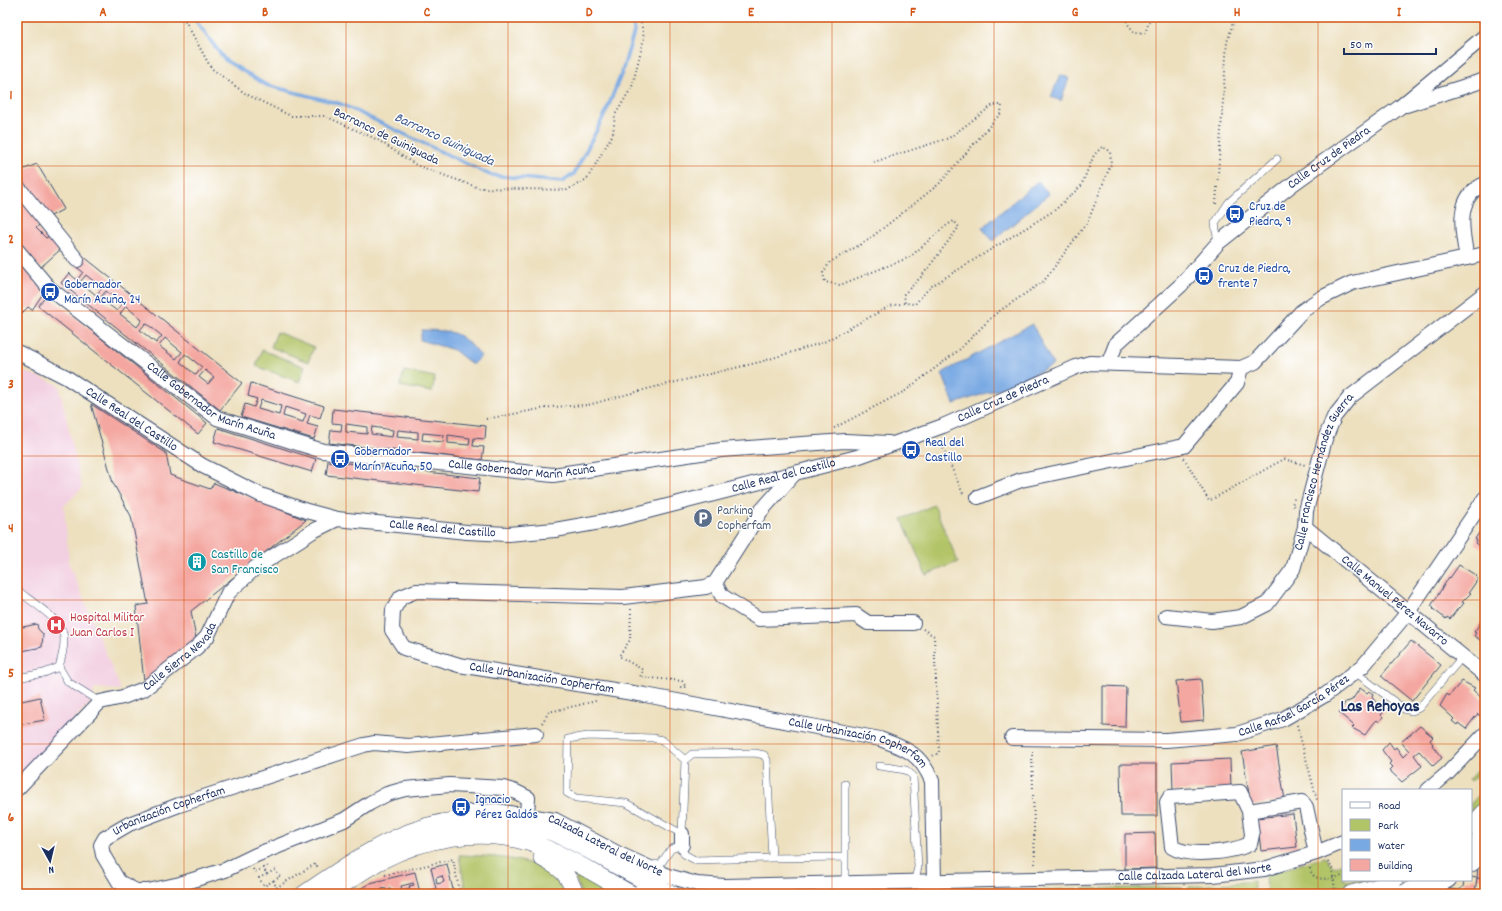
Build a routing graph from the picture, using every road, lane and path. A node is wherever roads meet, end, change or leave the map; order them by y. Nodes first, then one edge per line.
1 (183, 17) edge
2 (640, 17) edge
3 (1126, 17) edge
4 (1151, 17) edge
5 (1234, 17) edge
6 (1485, 36) edge
7 (1485, 80) edge
8 (1400, 107) junction
9 (1277, 159) dead end
10 (874, 162) dead end
11 (1485, 184) edge
12 (17, 186) edge
13 (1215, 223) junction
14 (1218, 244) junction
15 (17, 250) edge
16 (1485, 254) edge
17 (1467, 258) junction
18 (77, 260) dead end
19 (1485, 293) edge
20 (905, 303) junction
21 (17, 353) edge
22 (1109, 362) junction
23 (1241, 368) junction
24 (486, 419) dead end
25 (934, 429) junction
26 (819, 443) junction
27 (900, 443) junction
28 (1184, 446) junction
29 (1302, 472) dead end
30 (794, 474) junction
31 (1296, 492) dead end
32 (978, 497) joint
33 (1485, 498) edge
34 (1306, 511) junction
35 (337, 519) junction
36 (1305, 526) junction
37 (715, 583) junction
38 (17, 590) edge
39 (637, 606) dead end
40 (1408, 612) junction
41 (1166, 616) dead end
42 (913, 623) joint
43 (1463, 656) junction
44 (59, 667) junction
45 (1355, 672) junction
46 (1485, 675) edge
47 (17, 678) edge
48 (678, 687) dead end
49 (100, 702) junction
50 (602, 702) dead end
51 (1296, 722) dead end
52 (536, 734) joint
53 (1485, 734) edge
54 (1012, 738) dead end
55 (1032, 749) dead end
56 (685, 760) junction
57 (920, 760) junction
58 (880, 766) dead end
59 (845, 784) dead end
60 (17, 789) edge
61 (1429, 789) edge
62 (1319, 805) dead end
63 (1249, 811) junction
64 (1485, 812) edge
65 (527, 815) junction
66 (435, 824) junction
67 (1472, 826) edge
68 (1485, 834) edge
69 (682, 840) junction
70 (1342, 843) edge
71 (1472, 848) edge
72 (1485, 854) edge
73 (845, 856) junction
74 (772, 858) junction
75 (1317, 859) junction
76 (376, 863) junction
77 (1472, 864) edge
78 (250, 865) dead end
79 (267, 874) junction
80 (1342, 876) edge
81 (683, 880) joint
82 (1035, 880) junction
83 (273, 881) junction
84 (1392, 881) edge
85 (648, 882) edge
86 (934, 882) junction
87 (914, 883) junction
88 (845, 884) junction
89 (1440, 885) edge
90 (328, 886) edge
91 (276, 888) junction
92 (1343, 892) edge
93 (266, 894) edge
94 (304, 894) edge
95 (460, 894) edge
96 (574, 894) edge
97 (631, 894) edge
98 (672, 894) edge
99 (1403, 894) edge
100 (1425, 894) edge

1 - 2 path, Barranco de Guiniguada
3 - 4 path
5 - 13 path
6 - 8 street
7 - 8 street
8 - 14 street, Calle Cruz de Piedra
9 - 13 lane
10 - 20 path
11 - 17 street
12 - 18 street
13 - 14 lane
14 - 22 street, Calle Cruz de Piedra
15 - 26 street, Calle Gobernador Marín Acuña
16 - 17 street
17 - 23 street
19 - 34 street, Calle Francisco Hernández Guerra
20 - 24 path
20 - 26 path
21 - 35 street, Calle Real del Castillo
22 - 23 street, Calle Cruz de Piedra
22 - 25 street, Calle Cruz de Piedra
23 - 28 street
25 - 27 street, Calle Cruz de Piedra
25 - 32 path
26 - 27 street, Calle Gobernador Marín Acuña
27 - 30 street, Calle Real del Castillo
28 - 29 path
28 - 32 street
30 - 35 street, Calle Real del Castillo
30 - 37 street
31 - 34 path
33 - 40 street, Calle Rafael García Pérez
34 - 36 street, Calle Francisco Hernández Guerra
35 - 49 street, Calle Sierra Nevada
36 - 40 street, Calle Manuel Pérez Navarro
36 - 41 street, Calle Francisco Hernández Guerra
37 - 42 street
37 - 57 street, Calle Urbanización Copherfam
38 - 44 lane
39 - 48 path
40 - 43 street, Calle Manuel Pérez Navarro
40 - 45 street, Calle Rafael García Pérez
42 - 57 path
43 - 45 lane
43 - 46 street, Calle Manuel Pérez Navarro
44 - 47 lane
44 - 49 lane
45 - 54 street, Calle Rafael García Pérez
49 - 60 street
50 - 52 path
51 - 62 path
52 - 65 street, Urbanización Copherfam
53 - 61 street
55 - 82 path
56 - 69 lane
56 - 69 lane
56 - 74 lane
57 - 86 street, Calle Urbanización Copherfam
58 - 87 lane
59 - 73 lane
63 - 63 street
63 - 75 street
64 - 67 street
65 - 66 street, Calzada Lateral del Norte
65 - 85 street, Calzada Lateral del Norte
66 - 85 street
66 - 90 street
68 - 71 street
69 - 74 lane
69 - 85 lane
70 - 75 street, Calle Calzada Lateral del Norte
72 - 77 street
73 - 74 lane
73 - 88 lane
75 - 80 path
75 - 82 street, Calle Calzada Lateral del Norte
75 - 92 path, bridge
76 - 90 street
76 - 95 path
76 - 96 street
76 - 97 street
78 - 79 path
79 - 83 path
79 - 83 path
81 - 85 street, Calzada Lateral del Norte
81 - 88 street, Calle Calzada Lateral del Norte
82 - 86 street, Calle Calzada Lateral del Norte
83 - 91 path
84 - 92 street
85 - 98 street
86 - 87 street, Calle Calzada Lateral del Norte
87 - 88 street, Calle Calzada Lateral del Norte
89 - 99 street
89 - 100 street
90 - 91 path
90 - 94 street
91 - 93 path

